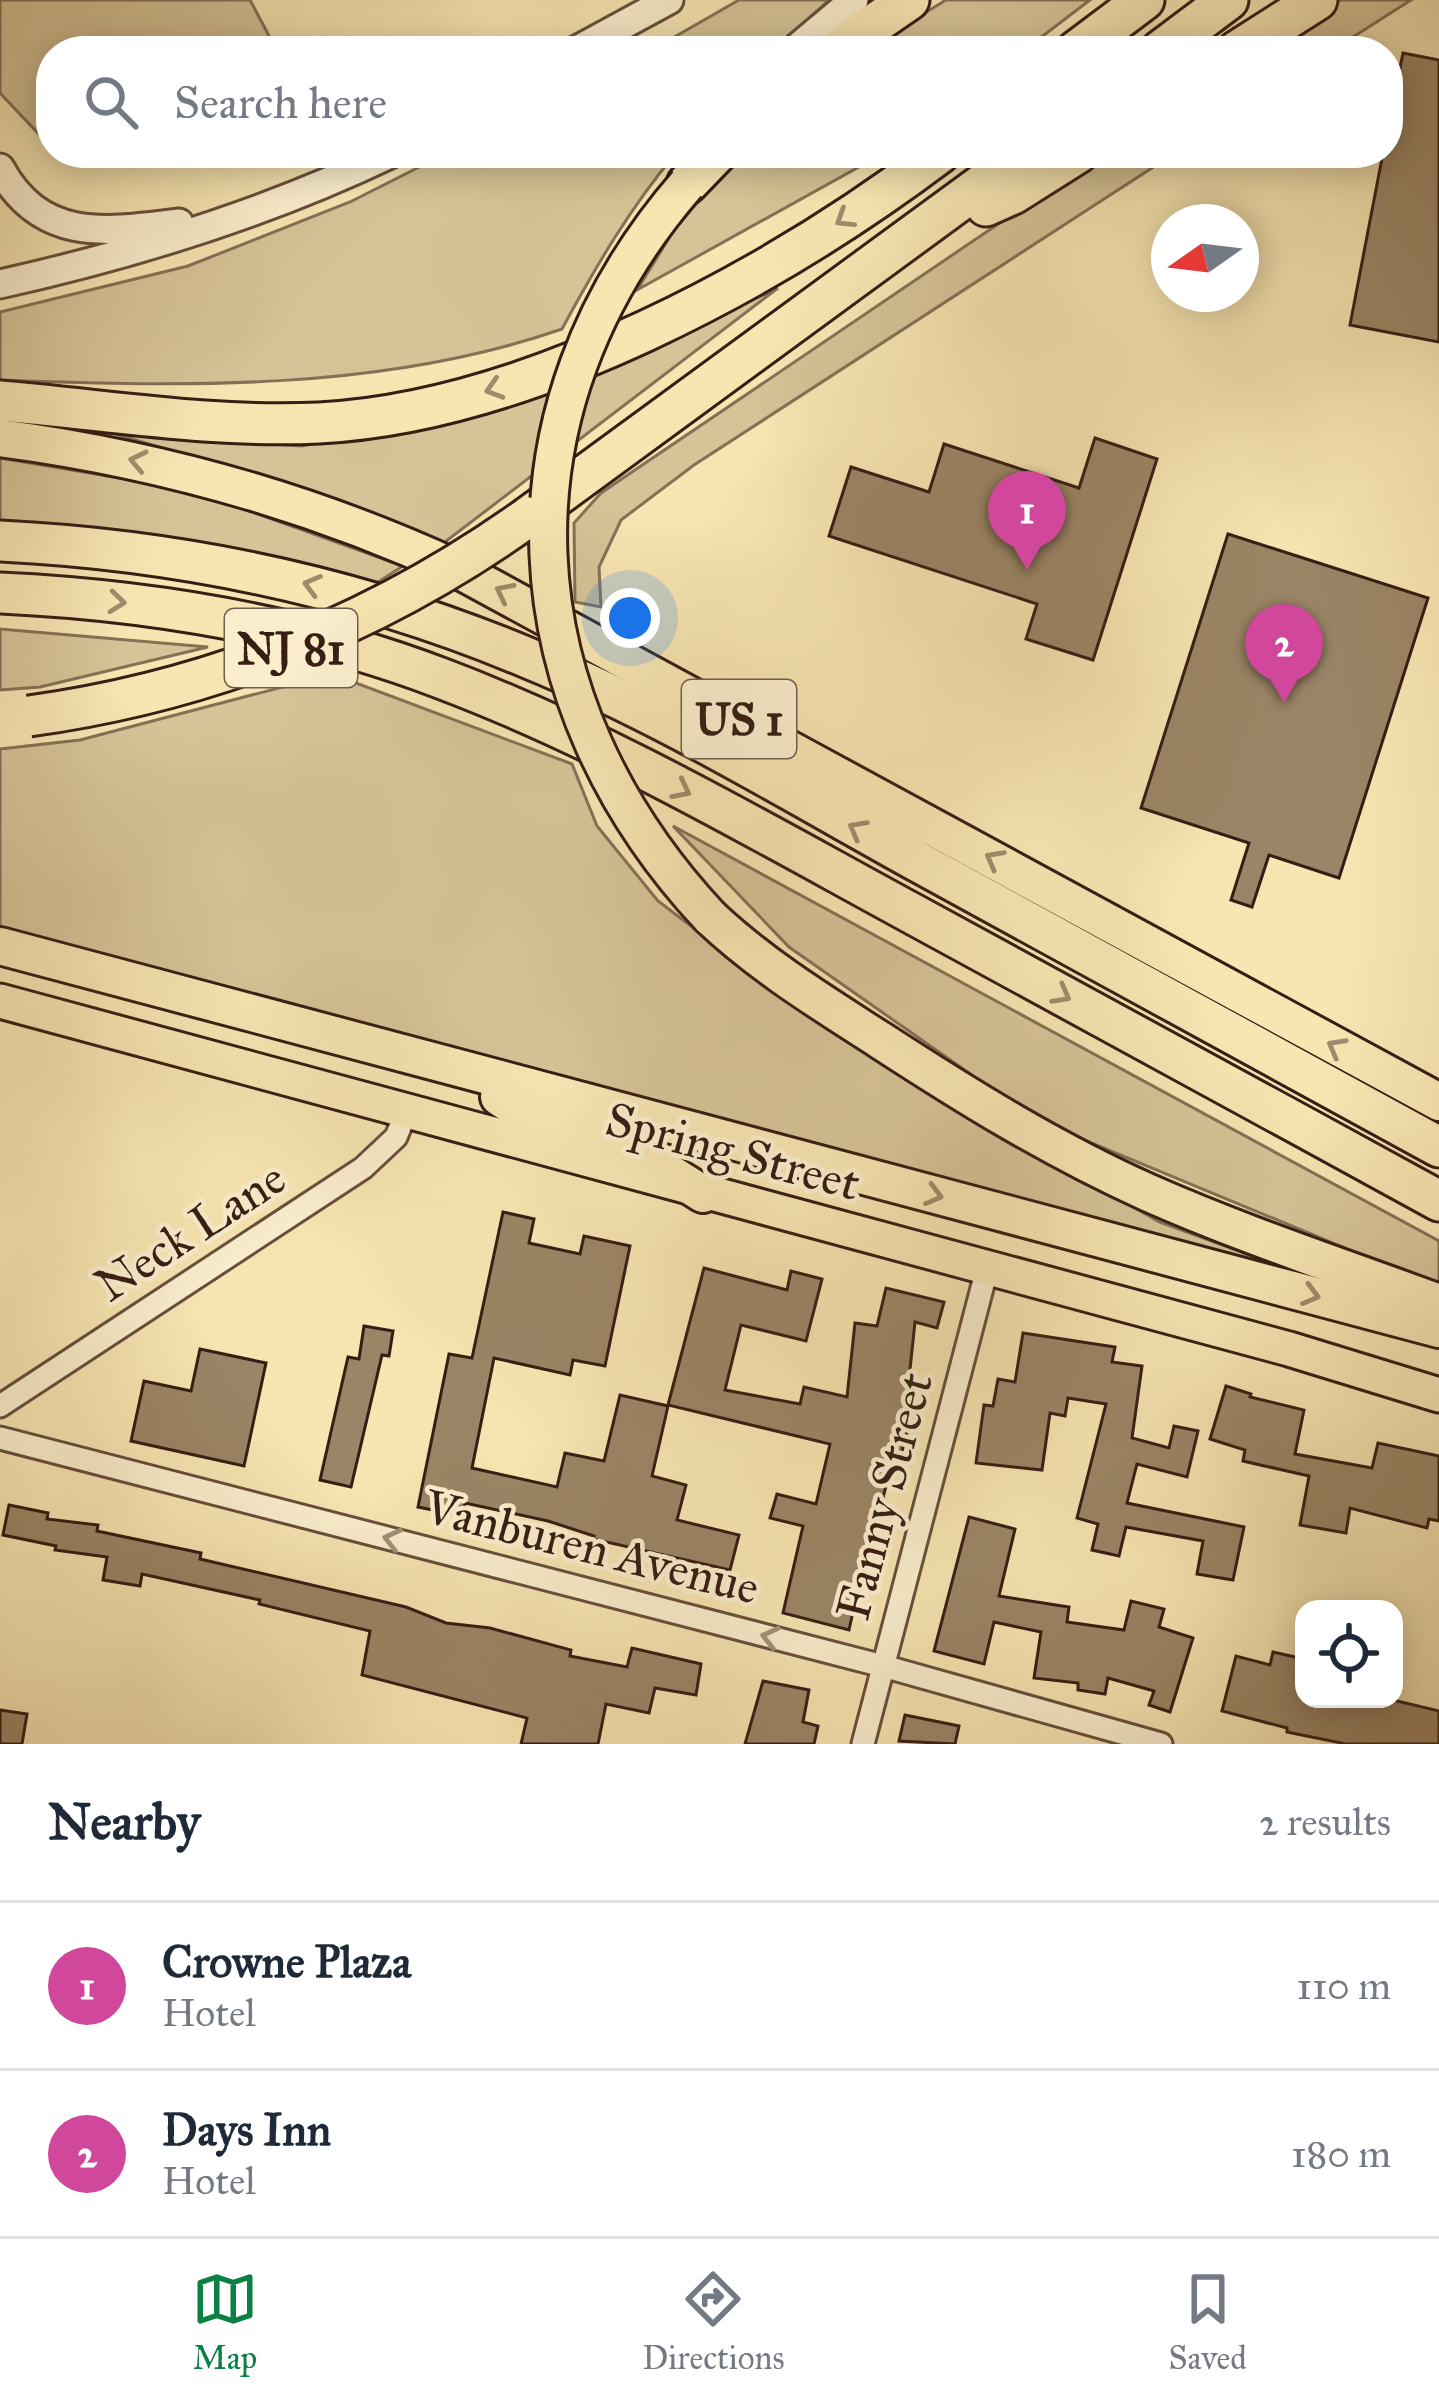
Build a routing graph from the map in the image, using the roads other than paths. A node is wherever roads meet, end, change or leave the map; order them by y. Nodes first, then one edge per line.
1 (669, 0) edge
2 (694, 0) edge
3 (854, 0) edge
4 (909, 0) edge
5 (1144, 0) edge
6 (1228, 0) edge
7 (1317, 0) edge
8 (603, 36) edge
9 (629, 36) edge
10 (811, 36) edge
11 (857, 36) edge
12 (1096, 36) edge
13 (1180, 36) edge
14 (1261, 36) edge
15 (0, 168) edge
16 (360, 168) edge
17 (700, 168) edge
18 (918, 168) edge
19 (1005, 168) edge
20 (1054, 168) edge
21 (248, 213) junction
22 (915, 236) junction
23 (0, 284) edge
24 (0, 401) edge
25 (0, 438) edge
26 (0, 541) edge
27 (0, 593) edge
28 (10, 717) edge
29 (0, 946) edge
30 (0, 1001) edge
31 (456, 1069) junction
32 (1439, 1102) edge
33 (407, 1110) junction
34 (1439, 1147) edge
35 (703, 1193) junction
36 (1439, 1201) edge
37 (987, 1269) junction
38 (1439, 1303) edge
39 (1439, 1329) edge
40 (1439, 1395) edge
41 (0, 1406) edge
42 (0, 1438) edge
43 (883, 1666) junction
44 (863, 1744) edge
45 (1161, 1744) edge

1 - 8 street
2 - 9 street
3 - 10 street
4 - 11 highway
5 - 12 highway
6 - 13 highway
7 - 14 highway
15 - 21 street
16 - 21 street
17 - 38 highway, bridge
18 -> 24 highway
19 - 22 highway, NJ 81
20 - 22 highway
21 - 23 street
22 - 28 highway, NJ 81, bridge
32 -> 25 highway, US 1
34 -> 26 highway
27 -> 36 highway
29 - 31 highway
30 - 33 main road, Spring Street
31 - 35 highway
31 -> 39 highway
33 - 35 main road, Spring Street
33 - 41 street, Neck Lane
35 - 37 main road, Spring Street
37 - 40 main road, Spring Street
37 - 43 street, Fanny Street
43 -> 42 street, Vanburen Avenue
43 - 44 street, Fanny Street
43 - 45 street, Vanburen Avenue

